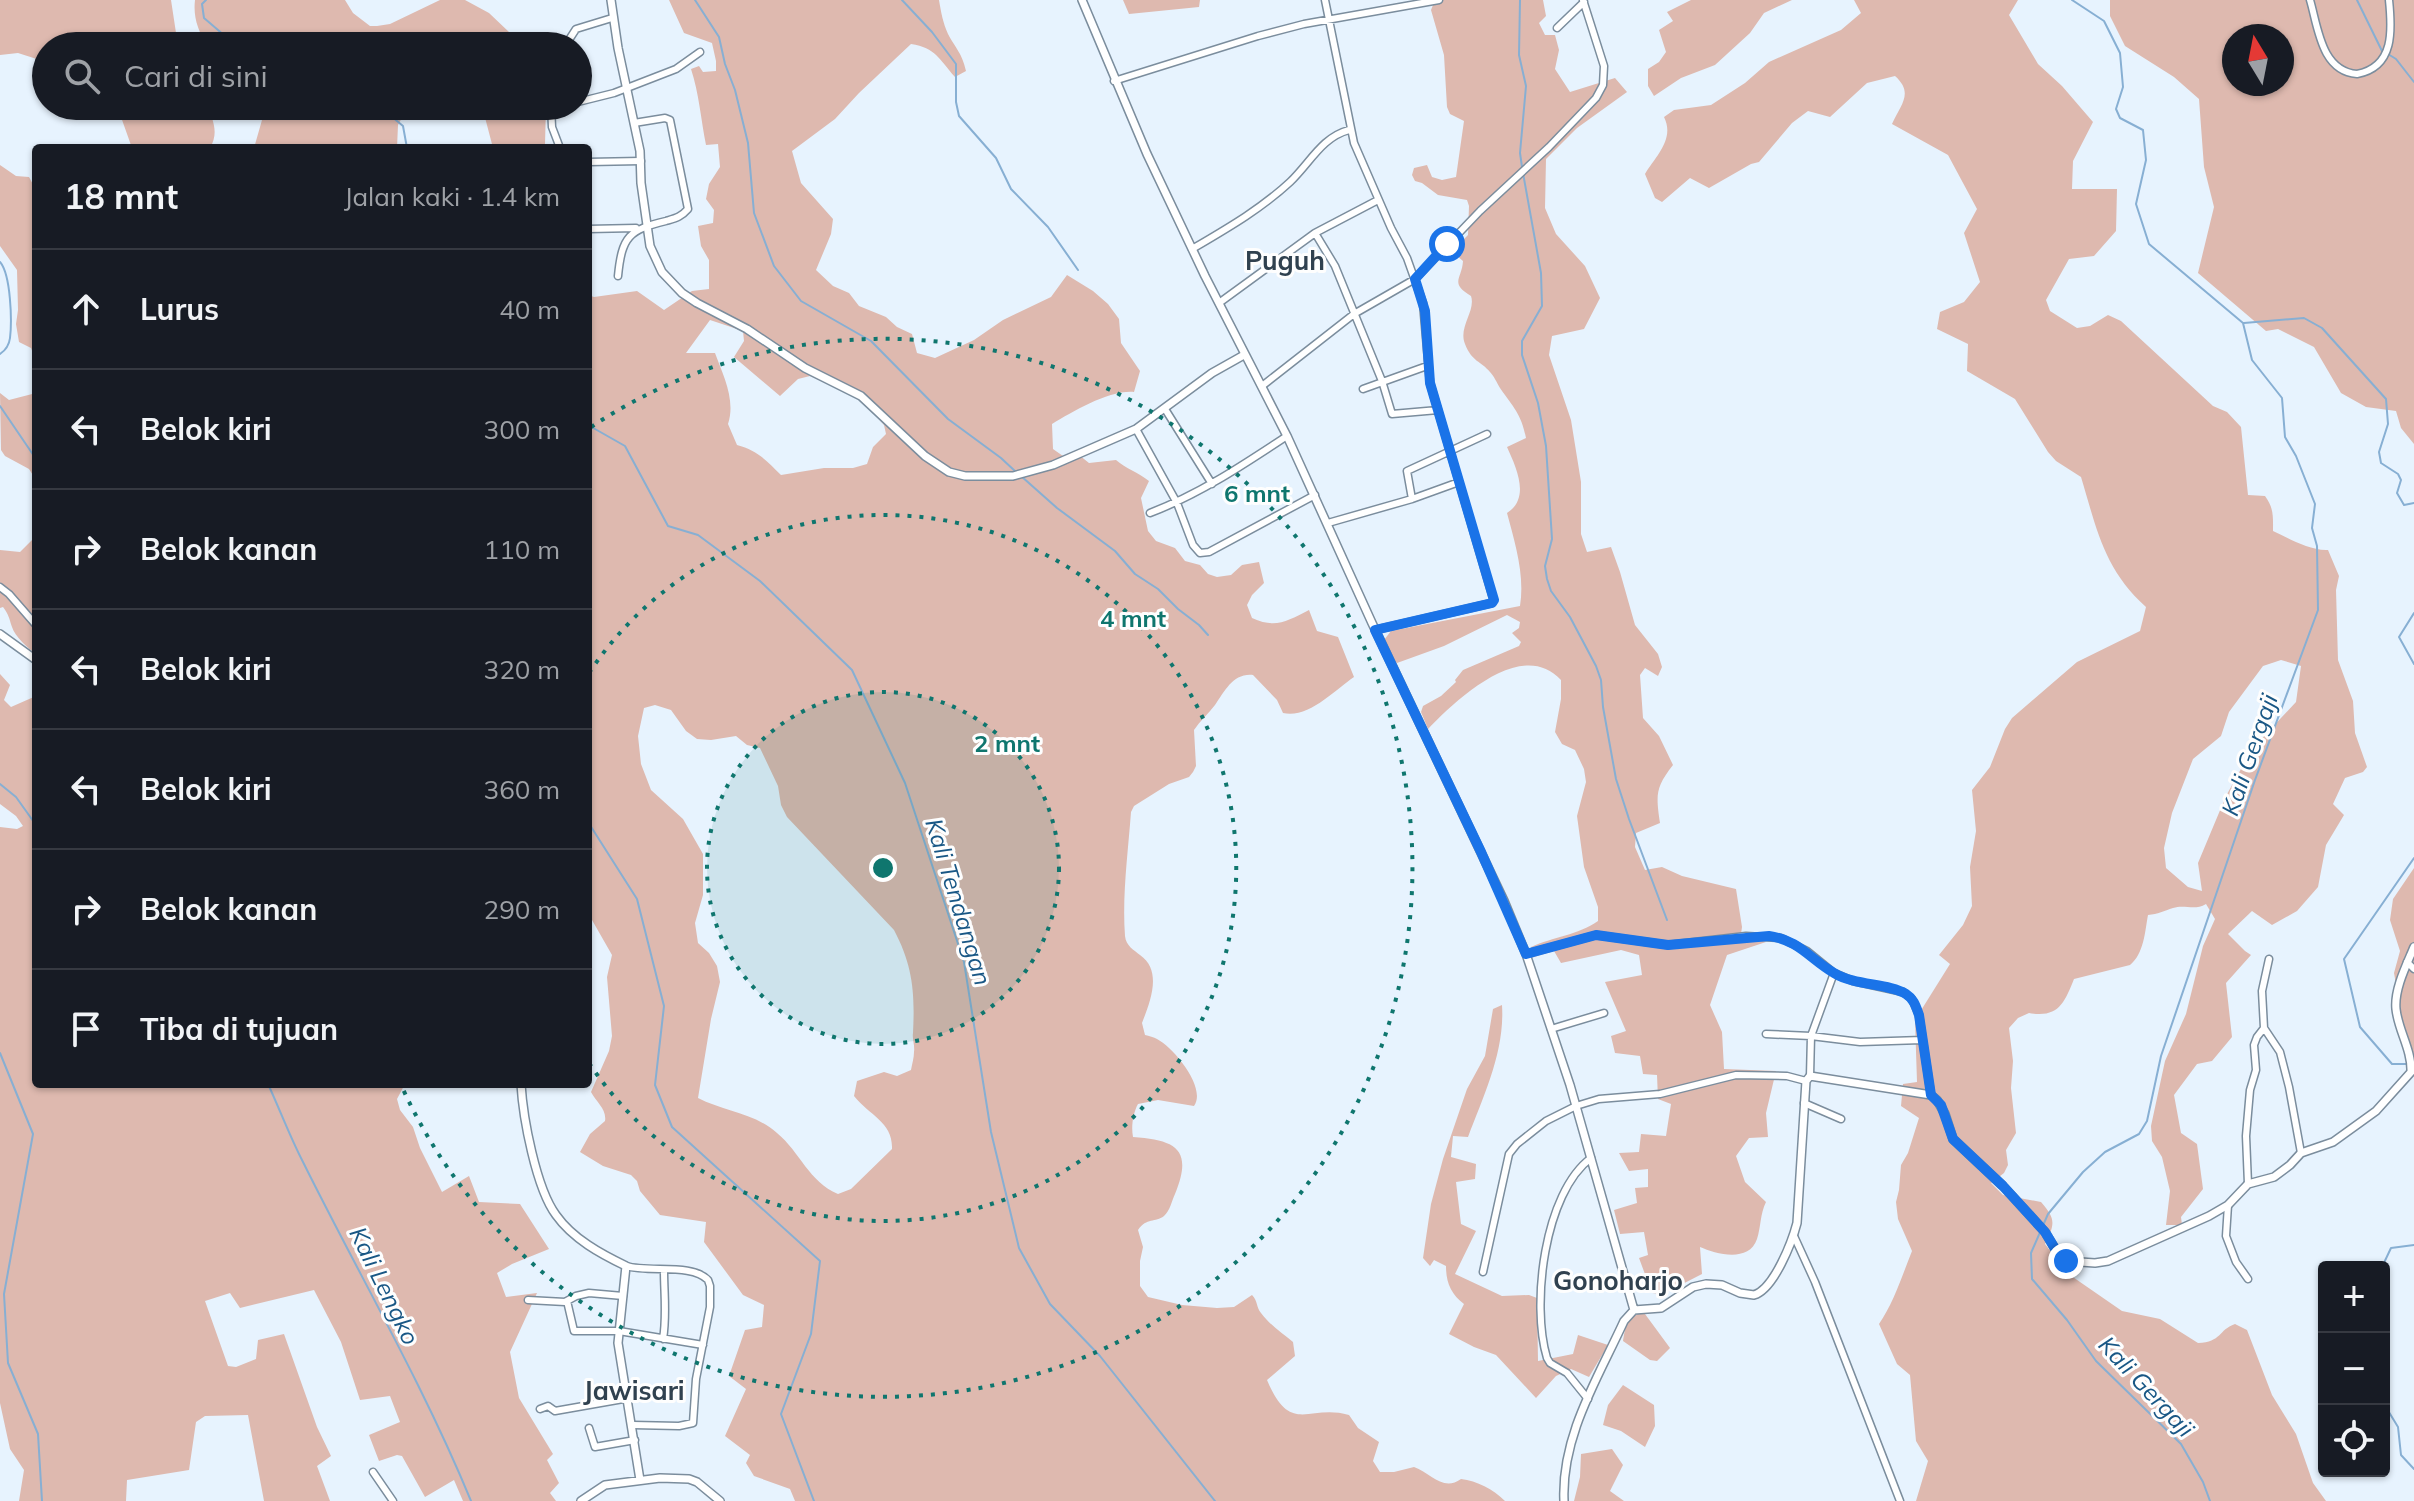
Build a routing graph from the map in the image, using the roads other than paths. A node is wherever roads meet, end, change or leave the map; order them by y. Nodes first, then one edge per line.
1 (611, 0) edge
2 (1082, 0) edge
3 (1325, 0) edge
4 (1439, 0) edge
5 (2310, 0) edge
6 (2389, 0) edge
7 (1585, 1) edge
8 (612, 18) junction
9 (1328, 20) junction
10 (1557, 28) dead end
11 (574, 32) edge
12 (700, 52) dead end
13 (1114, 81) junction
14 (626, 88) junction
15 (592, 98) edge
16 (552, 120) edge
17 (634, 123) junction
18 (1349, 130) junction
19 (558, 144) edge
20 (641, 161) junction
21 (592, 162) edge
22 (1378, 200) junction
23 (643, 227) junction
24 (592, 229) edge
25 (1315, 233) junction
26 (1192, 249) junction
27 (618, 276) dead end
28 (1415, 279) junction
29 (1219, 303) junction
30 (1354, 314) junction
31 (1244, 355) junction
32 (1427, 366) junction
33 (1382, 381) junction
34 (1262, 386) junction
35 (1363, 389) dead end
36 (1165, 409) junction
37 (1438, 410) junction
38 (1136, 429) junction
39 (1487, 434) dead end
40 (1287, 436) junction
41 (1451, 452) junction
42 (1459, 482) junction
43 (1212, 484) junction
44 (1315, 495) junction
45 (1412, 499) junction
46 (1177, 503) junction
47 (1150, 513) dead end
48 (1328, 523) junction
49 (0, 587) edge
50 (32, 620) edge
51 (1375, 630) junction
52 (0, 634) edge
53 (32, 657) edge
54 (2414, 947) edge
55 (1526, 954) junction
56 (2269, 959) dead end
57 (2407, 962) junction
58 (2414, 969) edge
59 (1834, 973) junction
60 (1604, 1013) dead end
61 (2264, 1028) junction
62 (1551, 1029) junction
63 (1766, 1034) dead end
64 (1811, 1036) junction
65 (1922, 1040) junction
66 (1808, 1079) junction
67 (521, 1088) edge
68 (1931, 1095) junction
69 (1804, 1103) junction
70 (1576, 1106) junction
71 (1841, 1119) dead end
72 (2301, 1153) junction
73 (1591, 1158) junction
74 (2248, 1184) junction
75 (2228, 1205) junction
76 (1794, 1236) junction
77 (626, 1266) junction
78 (664, 1270) junction
79 (1483, 1272) dead end
80 (2248, 1279) dead end
81 (623, 1296) junction
82 (528, 1300) dead end
83 (567, 1301) junction
84 (1634, 1310) junction
85 (619, 1331) junction
86 (663, 1339) junction
87 (703, 1345) junction
88 (629, 1398) junction
89 (1588, 1399) junction
90 (540, 1409) dead end
91 (633, 1425) junction
92 (589, 1428) dead end
93 (635, 1440) junction
94 (373, 1472) dead end
95 (640, 1480) junction
96 (393, 1501) edge
97 (581, 1501) edge
98 (720, 1501) edge
99 (1564, 1501) edge
100 (1900, 1501) edge

1 - 8 street
2 - 13 street
3 - 9 street
4 - 9 street
5 - 6 street
7 - 10 street
7 - 28 street
8 - 11 street
8 - 14 street
9 - 13 street
9 - 18 street
12 - 14 street
13 - 26 street
14 - 15 street
14 - 17 street
16 - 19 street
17 - 20 street
17 - 23 street
18 - 22 street
18 - 26 street
20 - 21 street
20 - 23 street
22 - 25 street
22 - 28 street
23 - 24 street
23 - 27 street
23 - 38 street
25 - 29 street
25 - 30 street
26 - 29 street
28 - 30 street
28 - 32 street
29 - 31 street
30 - 33 street
30 - 34 street
31 - 34 street
31 - 36 street
32 - 33 street
32 - 37 street
33 - 35 street
33 - 37 street
34 - 40 street
36 - 38 street
36 - 43 street
37 - 41 street
38 - 46 street
39 - 41 street
40 - 43 street
40 - 44 street
41 - 42 street
41 - 45 street
42 - 45 street
42 - 51 street
43 - 46 street
44 - 46 street
44 - 48 street
45 - 48 street
46 - 47 street
48 - 51 street
49 - 50 street
51 - 55 street
52 - 53 street
54 - 57 street
55 - 59 street
55 - 62 street
56 - 61 street
57 - 58 street
57 - 72 street
59 - 64 street
59 - 65 street
60 - 62 street
61 - 72 street
61 - 74 street
62 - 70 street
63 - 64 street
64 - 65 street
64 - 66 street
65 - 68 street
66 - 68 street
66 - 69 street
66 - 70 street
67 - 77 street
68 - 75 street
69 - 71 street
69 - 76 street
70 - 73 street
70 - 79 street
72 - 74 street
73 - 84 street
73 - 89 street
74 - 75 street
75 - 80 street
76 - 84 street
76 - 100 street
77 - 78 street
77 - 81 street
78 - 86 street
78 - 87 street
81 - 83 street
81 - 85 street
82 - 83 street
83 - 85 street
84 - 89 street
85 - 86 street
85 - 88 street
86 - 87 street
87 - 91 street
88 - 90 street
88 - 91 street
89 - 99 street
91 - 93 street
92 - 93 street
93 - 95 street
94 - 96 street
95 - 97 street
95 - 98 street

